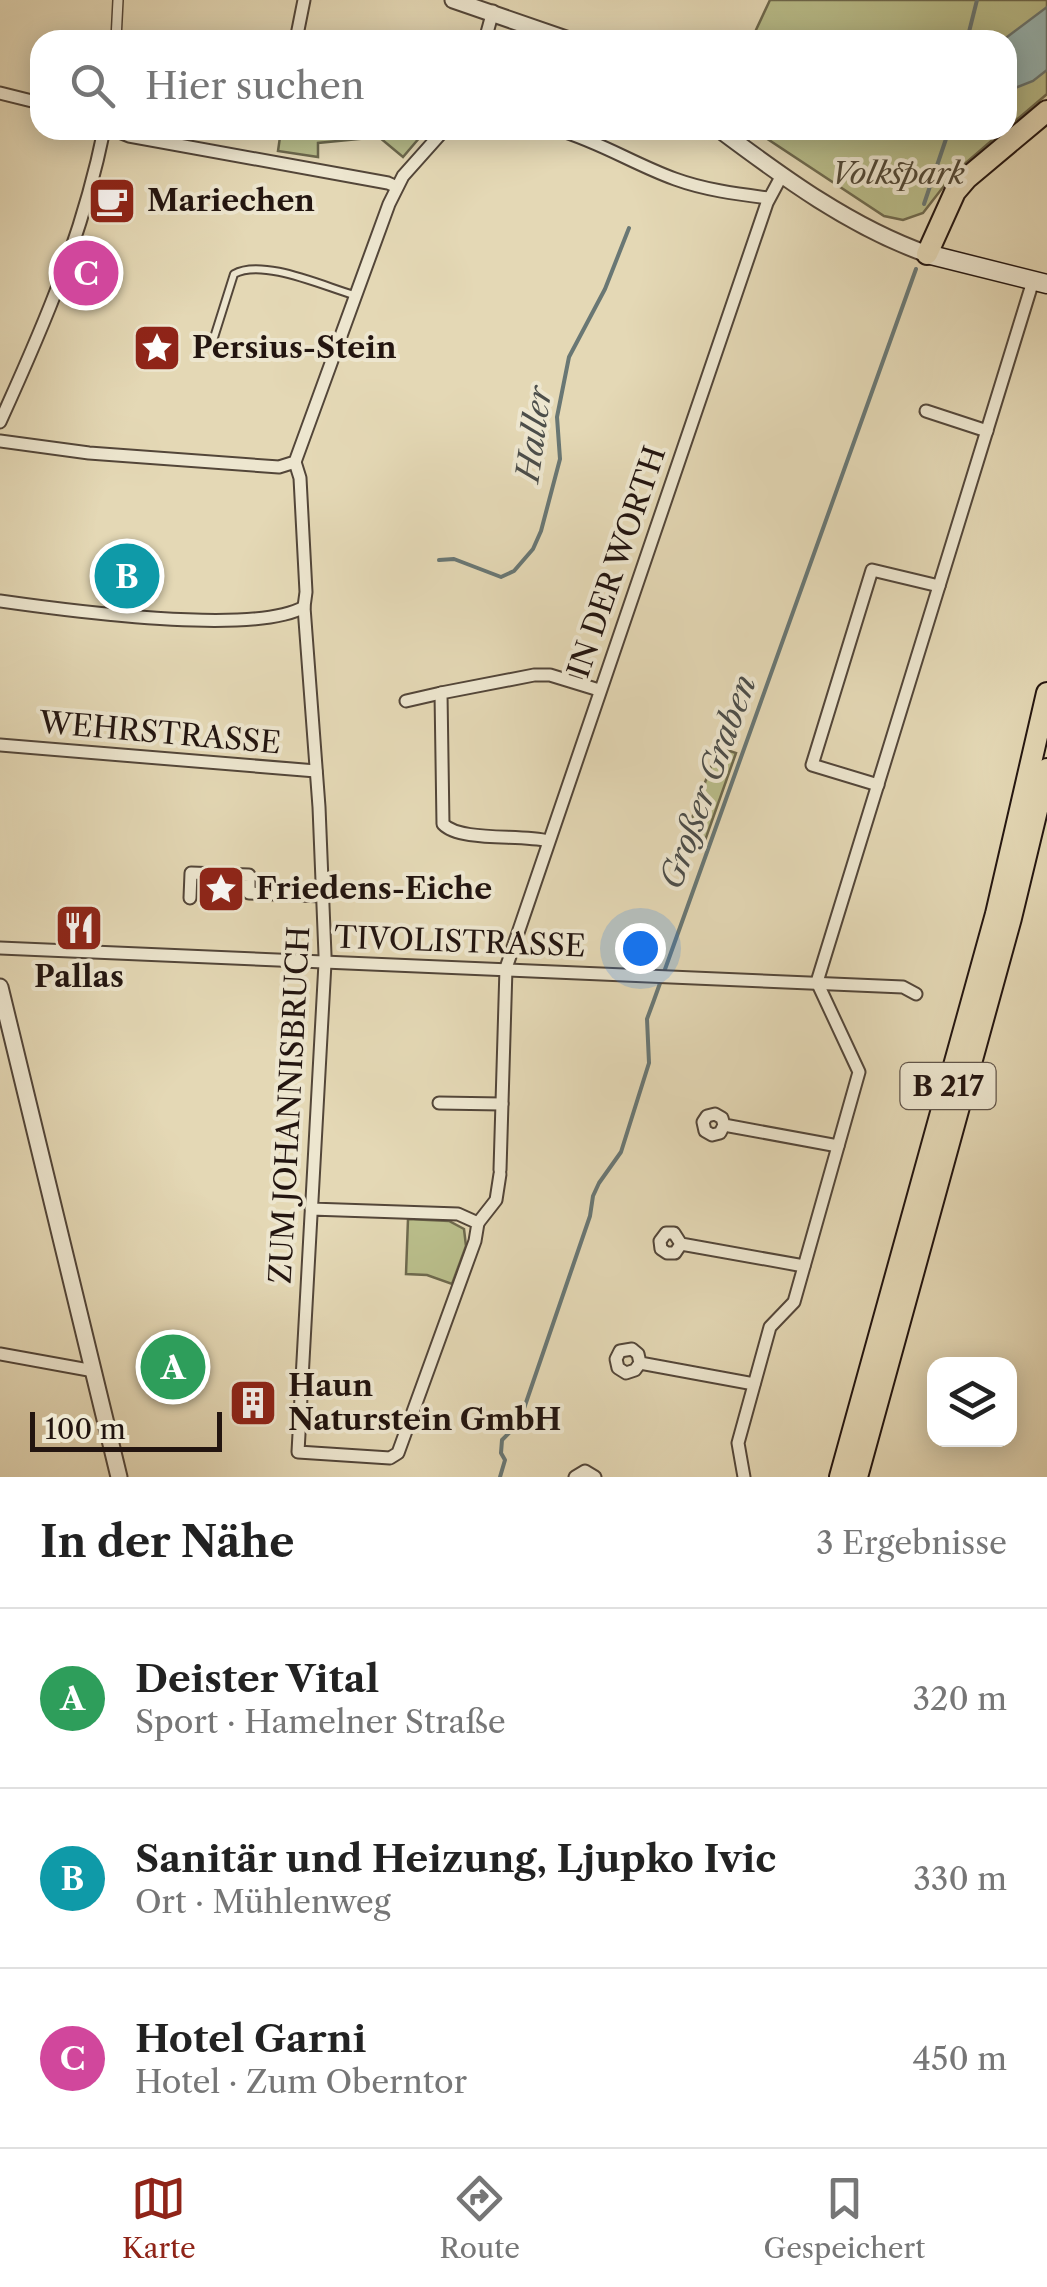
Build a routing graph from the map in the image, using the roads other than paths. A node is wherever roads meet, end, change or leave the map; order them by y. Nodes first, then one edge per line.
1 (118, 0) edge
2 (304, 0) edge
3 (454, 0) edge
4 (493, 11) junction
5 (116, 30) edge
6 (298, 30) edge
7 (488, 30) edge
8 (543, 30) edge
9 (0, 93) edge
10 (30, 100) edge
11 (1047, 112) edge
12 (1017, 137) edge
13 (102, 140) edge
14 (152, 140) edge
15 (436, 140) edge
16 (587, 140) edge
17 (734, 140) edge
18 (1013, 140) edge
19 (782, 174) junction
20 (397, 188) junction
21 (768, 198) junction
22 (927, 254) junction
23 (1040, 283) edge
24 (356, 296) junction
25 (211, 348) dead end
26 (926, 411) dead end
27 (0, 422) edge
28 (987, 430) junction
29 (0, 441) edge
30 (295, 462) junction
31 (939, 586) junction
32 (0, 601) edge
33 (304, 607) junction
34 (599, 690) junction
35 (1047, 693) edge
36 (441, 694) junction
37 (406, 701) dead end
38 (0, 745) edge
39 (316, 771) junction
40 (1046, 780) edge
41 (878, 785) junction
42 (548, 842) junction
43 (324, 896) junction
44 (190, 898) dead end
45 (0, 948) edge
46 (325, 962) junction
47 (506, 968) junction
48 (816, 982) junction
49 (0, 987) edge
50 (916, 994) dead end
51 (438, 1103) dead end
52 (502, 1104) junction
53 (724, 1125) dead end
54 (838, 1146) junction
55 (312, 1208) junction
56 (478, 1222) junction
57 (681, 1244) dead end
58 (804, 1266) junction
59 (0, 1354) edge
60 (640, 1362) dead end
61 (94, 1372) junction
62 (754, 1384) junction
63 (119, 1477) edge
64 (575, 1477) edge
65 (595, 1477) edge
66 (744, 1477) edge
67 (840, 1477) edge
68 (857, 1477) edge

1 - 5 street
2 - 6 street
3 - 4 street
4 - 7 street
4 - 8 street
9 - 10 street
11 - 12 highway
13 - 27 street
14 - 20 street
15 - 20 street
16 - 21 street
17 - 19 street
18 - 22 highway
19 - 21 street, IN DER WORTH
19 - 22 street
20 - 24 street
21 - 34 street, IN DER WORTH
22 - 23 main road
23 - 28 street
24 - 25 lane
24 - 30 street
26 - 28 street
28 - 31 street
29 - 30 street
30 - 33 street, ZUM JOHANNISBRUCH
31 - 41 street
31 - 41 street
32 - 33 street
33 - 39 street, ZUM JOHANNISBRUCH
34 - 36 street
34 - 42 street, IN DER WORTH
35 - 67 highway, B 217
36 - 37 street
36 - 42 street
38 - 39 street, WEHRSTRASSE
39 - 43 street, ZUM JOHANNISBRUCH
40 - 68 highway, B 217
41 - 48 street
42 - 47 street, IN DER WORTH
43 - 44 street
43 - 46 street, ZUM JOHANNISBRUCH
45 - 46 street, TIVOLISTRASSE
46 - 47 street, TIVOLISTRASSE
46 - 55 street, ZUM JOHANNISBRUCH
47 - 48 street, TIVOLISTRASSE
47 - 52 street, IN DER WORTH
48 - 50 street, TIVOLISTRASSE
48 - 54 street
49 - 61 street
51 - 52 street
52 - 56 street, IN DER WORTH
53 - 54 street
54 - 58 street
55 - 56 street
55 - 56 street, ZUM JOHANNISBRUCH
57 - 58 street
58 - 62 street
59 - 61 street
60 - 62 street
61 - 63 street
62 - 66 street
64 - 65 street

